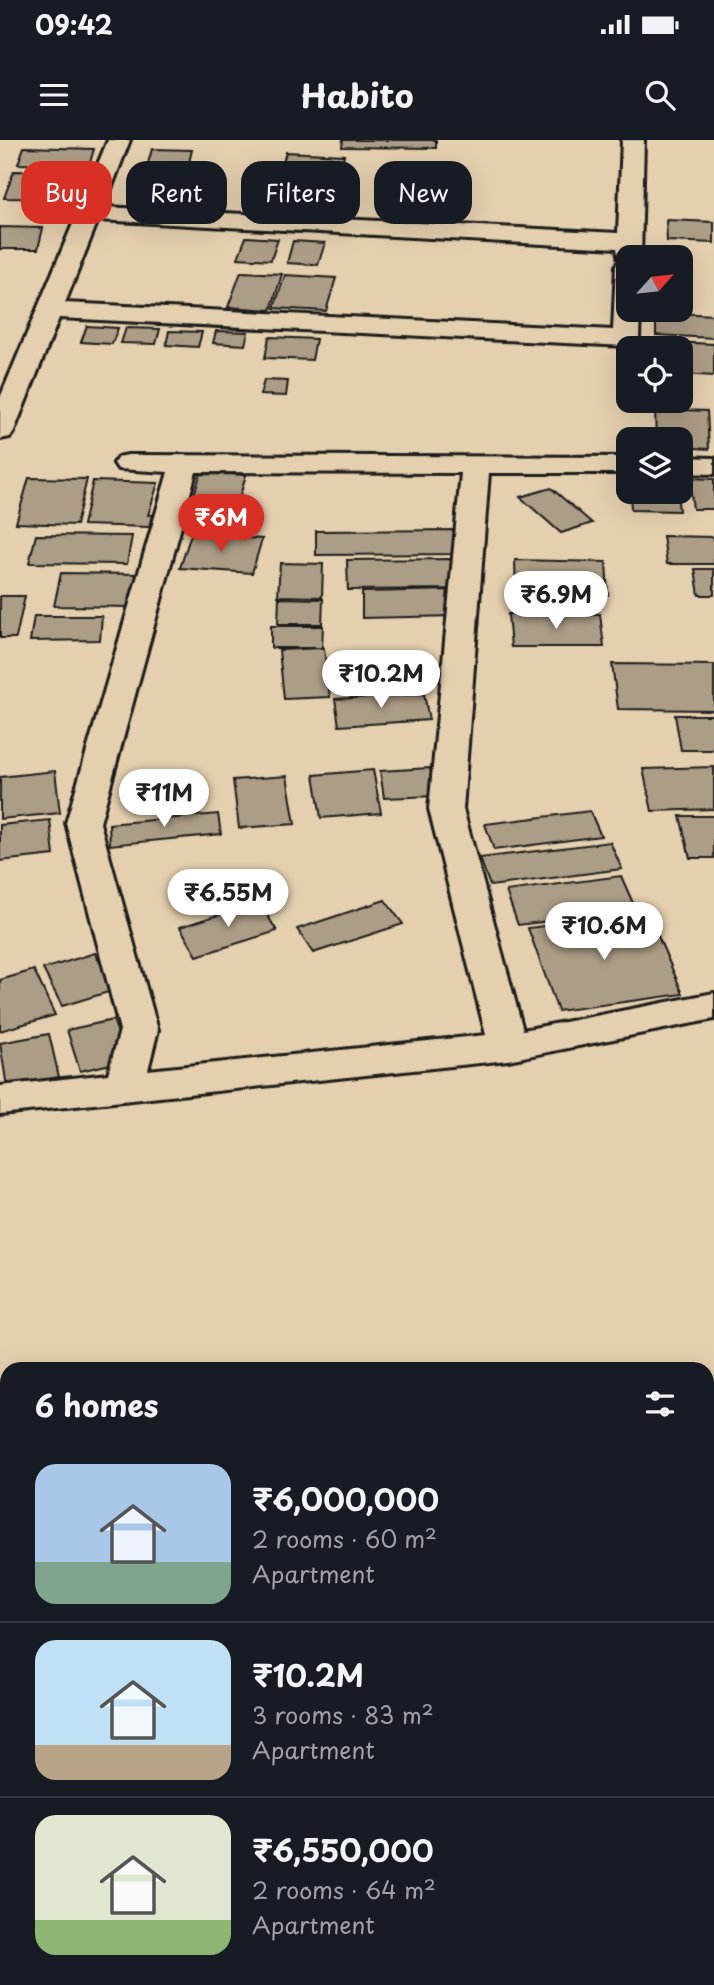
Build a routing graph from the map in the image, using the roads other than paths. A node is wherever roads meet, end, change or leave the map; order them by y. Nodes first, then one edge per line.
1 (119, 140) edge
2 (634, 140) edge
3 (111, 161) edge
4 (112, 215) edge
5 (86, 224) edge
6 (629, 245) edge
7 (616, 254) edge
8 (50, 310) junction
9 (627, 322) edge
10 (0, 431) edge
11 (128, 463) dead end
12 (184, 464) junction
13 (476, 464) junction
14 (616, 465) edge
15 (693, 465) edge
16 (714, 466) edge
17 (714, 1006) edge
18 (508, 1046) junction
19 (125, 1085) junction
20 (0, 1100) edge

1 - 3 street
2 - 6 street
4 - 7 street
5 - 8 street
8 - 9 street
8 - 10 street
11 - 12 street
12 - 13 street
12 - 19 street
13 - 14 street
13 - 18 street
15 - 16 street
17 - 18 street
18 - 19 street
19 - 20 street

